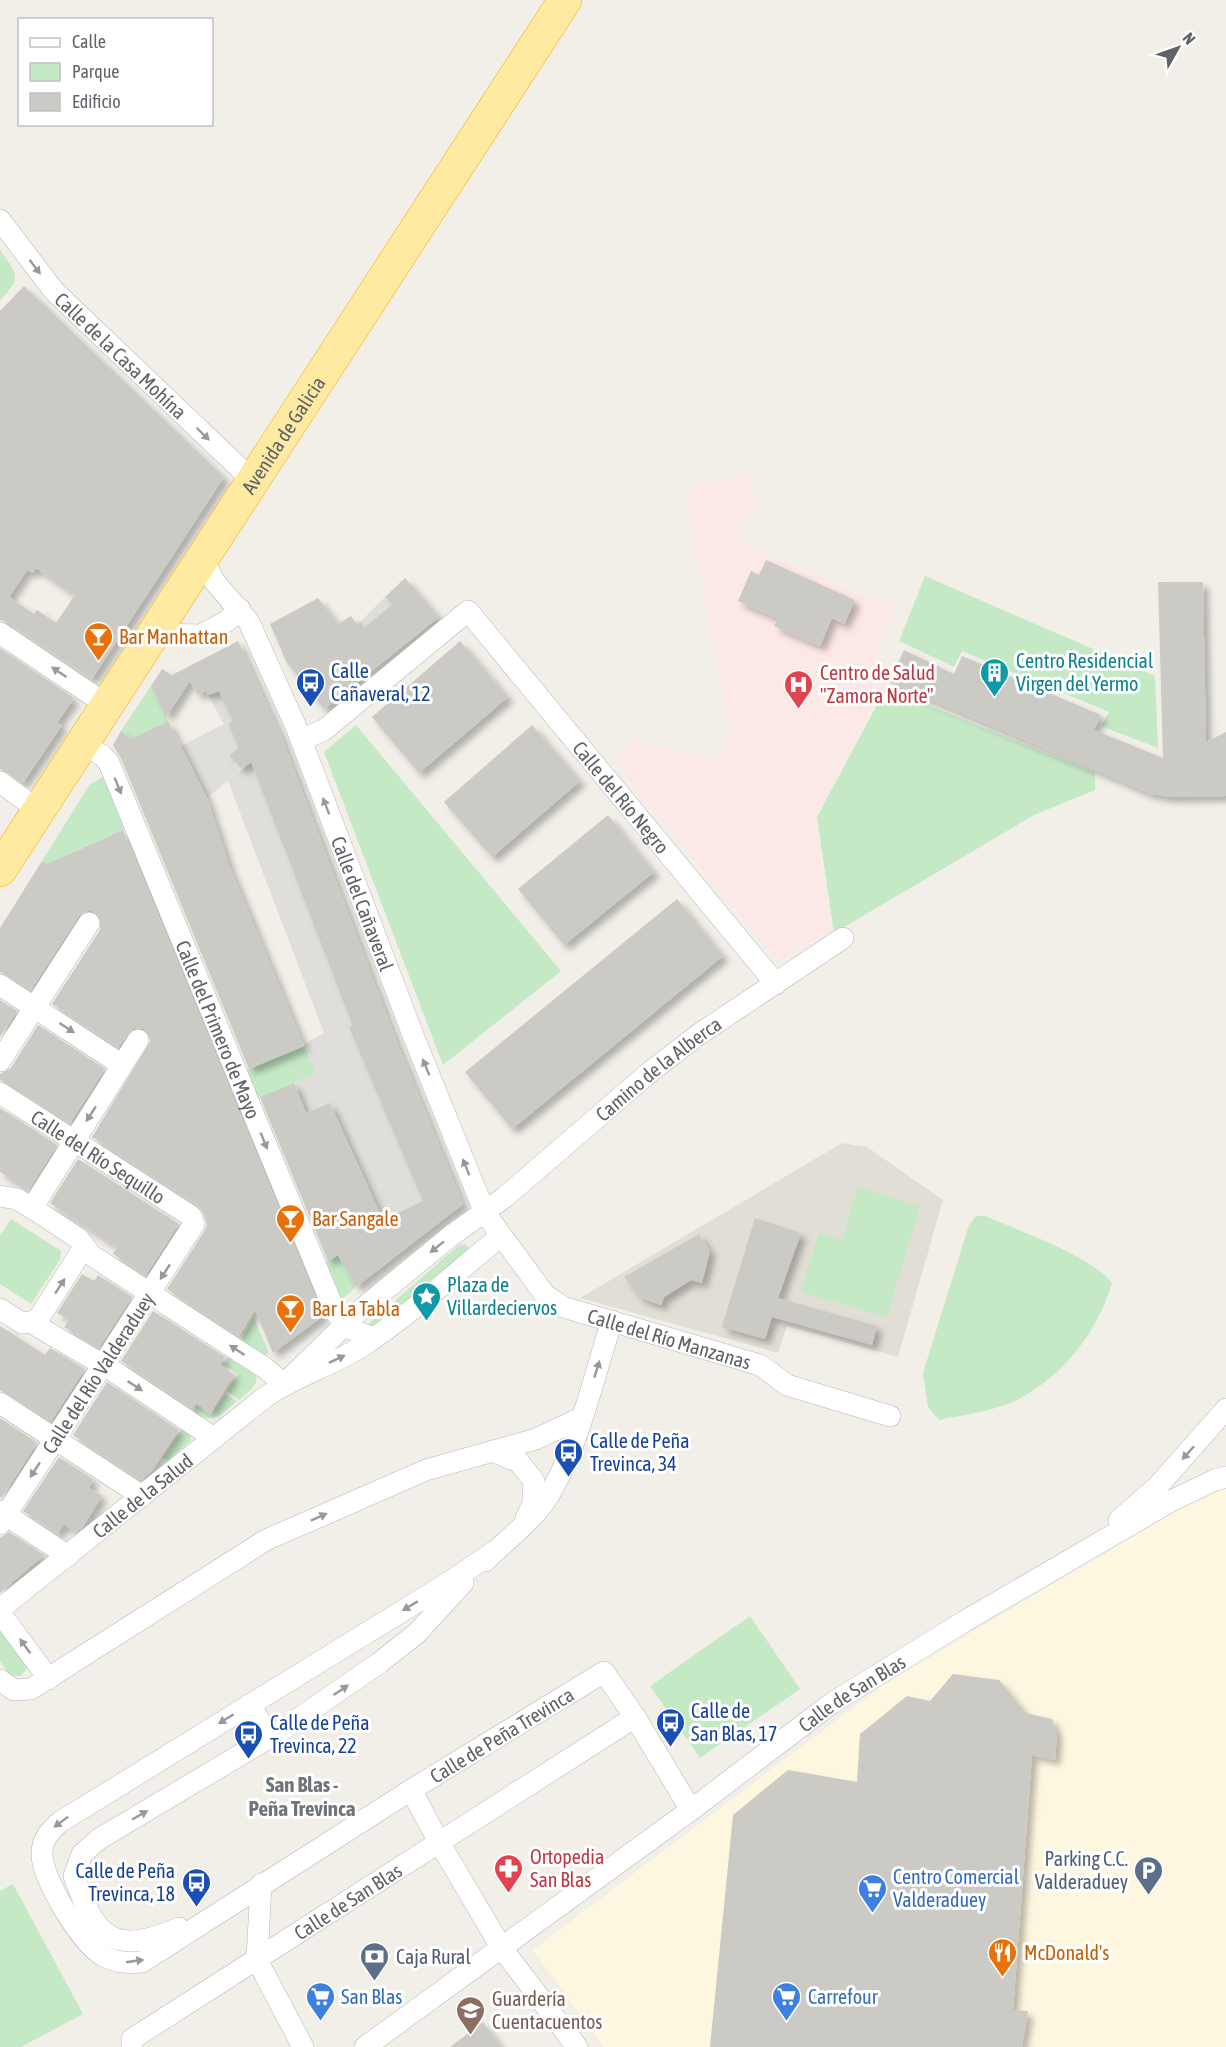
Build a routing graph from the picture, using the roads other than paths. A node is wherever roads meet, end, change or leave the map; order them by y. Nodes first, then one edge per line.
1 (564, 0) edge
2 (0, 220) edge
3 (252, 480) junction
4 (203, 557) junction
5 (177, 598) junction
6 (235, 604) junction
7 (0, 633) edge
8 (154, 634) junction
9 (107, 705) junction
10 (301, 740) junction
11 (82, 743) junction
12 (0, 782) edge
13 (38, 810) junction
14 (0, 870) edge
15 (89, 923) dead end
16 (843, 938) dead end
17 (776, 984) junction
18 (0, 985) edge
19 (34, 1008) junction
20 (138, 1040) dead end
21 (0, 1061) edge
22 (122, 1065) junction
23 (0, 1093) edge
24 (74, 1140) junction
25 (3, 1201) edge
26 (32, 1208) junction
27 (485, 1213) junction
28 (194, 1222) joint
29 (501, 1236) junction
30 (84, 1247) junction
31 (150, 1294) junction
32 (0, 1309) edge
33 (612, 1321) junction
34 (32, 1323) junction
35 (345, 1324) junction
36 (373, 1338) junction
37 (103, 1366) junction
38 (284, 1384) junction
39 (0, 1403) edge
40 (1226, 1409) edge
41 (890, 1416) dead end
42 (581, 1418) junction
43 (214, 1438) junction
44 (55, 1440) junction
45 (492, 1451) junction
46 (1226, 1477) edge
47 (142, 1496) junction
48 (2, 1517) edge
49 (523, 1523) junction
50 (495, 1551) junction
51 (68, 1556) junction
52 (1070, 1560) junction
53 (0, 1611) edge
54 (49, 1679) junction
55 (0, 1680) edge
56 (250, 1704) junction
57 (635, 1717) junction
58 (268, 1738) junction
59 (411, 1790) junction
60 (691, 1810) junction
61 (439, 1842) junction
62 (261, 1884) junction
63 (81, 1915) junction
64 (501, 1947) junction
65 (257, 1960) junction
66 (132, 2043) edge
67 (303, 2047) edge
68 (365, 2047) edge
69 (578, 2047) edge

1 - 3 highway, Avenida de Galicia
2 -> 3 street, Calle de la Casa Mohína
3 - 4 highway, Avenida de Galicia
4 - 5 highway, Avenida de Galicia
4 - 6 street, Calle del Cañaveral
5 - 6 street
5 - 8 highway, Avenida de Galicia
6 - 8 street
6 - 10 street, Calle del Cañaveral
9 -> 7 street
8 - 9 highway, Avenida de Galicia
9 - 11 highway, Avenida de Galicia
10 - 17 street, Calle del Río Negro
27 -> 10 street, Calle del Cañaveral
11 - 13 highway, Avenida de Galicia
11 -> 35 street, Calle del Primero de Mayo
12 - 13 street
13 - 14 highway, Avenida de Galicia
15 - 19 street
16 - 17 street, Camino de la Alberca
17 - 27 street, Camino de la Alberca
18 - 19 street
19 - 21 street
19 -> 22 street
20 - 22 street
22 -> 24 street
23 - 24 street, Calle del Río Sequillo
24 - 26 street
24 - 28 street, Calle del Río Sequillo
25 - 26 street
26 - 30 street
27 - 29 street, Calle del Río Manzanas
27 -> 35 street
28 -> 31 street, Calle del Río Valderaduey
29 - 33 street, Calle del Río Manzanas
29 - 36 street
30 - 31 street
34 -> 30 street
31 - 37 street, Calle del Río Valderaduey
38 -> 31 street
32 - 34 street
33 - 41 street, Calle del Río Manzanas
42 -> 33 street, Calle de Peña Trevinca
34 - 37 street
35 - 36 street
35 - 38 street
38 -> 36 street
37 -> 43 street
37 - 44 street, Calle del Río Valderaduey
38 - 43 street, Calle de la Salud
39 - 44 street
40 -> 52 street
42 - 45 street
42 - 49 street, Calle de Peña Trevinca
43 - 47 street, Calle de la Salud
44 - 47 street
44 -> 48 street, Calle del Río Valderaduey
45 - 49 street, Calle de Peña Trevinca
54 -> 45 street
46 - 52 street, Calle de San Blas
47 - 51 street, Calle de la Salud
48 - 51 street
49 - 50 street, Calle de Peña Trevinca
50 -> 56 street, Calle de Peña Trevinca
58 -> 50 street, Calle de Peña Trevinca
51 - 53 street, Calle de la Salud
52 - 60 street, Calle de San Blas
54 -> 53 street
54 - 55 street
56 - 58 street
56 -> 63 street, Calle de Peña Trevinca
57 - 59 street, Calle de Peña Trevinca
57 - 60 street, Calle de Peña Trevinca
57 - 61 street, Calle de San Blas
63 -> 58 street, Calle de Peña Trevinca
59 - 61 street
59 - 62 street, Calle de Peña Trevinca
60 - 64 street, Calle de San Blas
61 - 64 street
61 - 65 street, Calle de San Blas
62 - 63 street, Calle de Peña Trevinca
62 - 65 street
64 - 68 street, Calle de San Blas
64 - 69 street
65 - 66 street, Calle de San Blas
65 - 67 street

